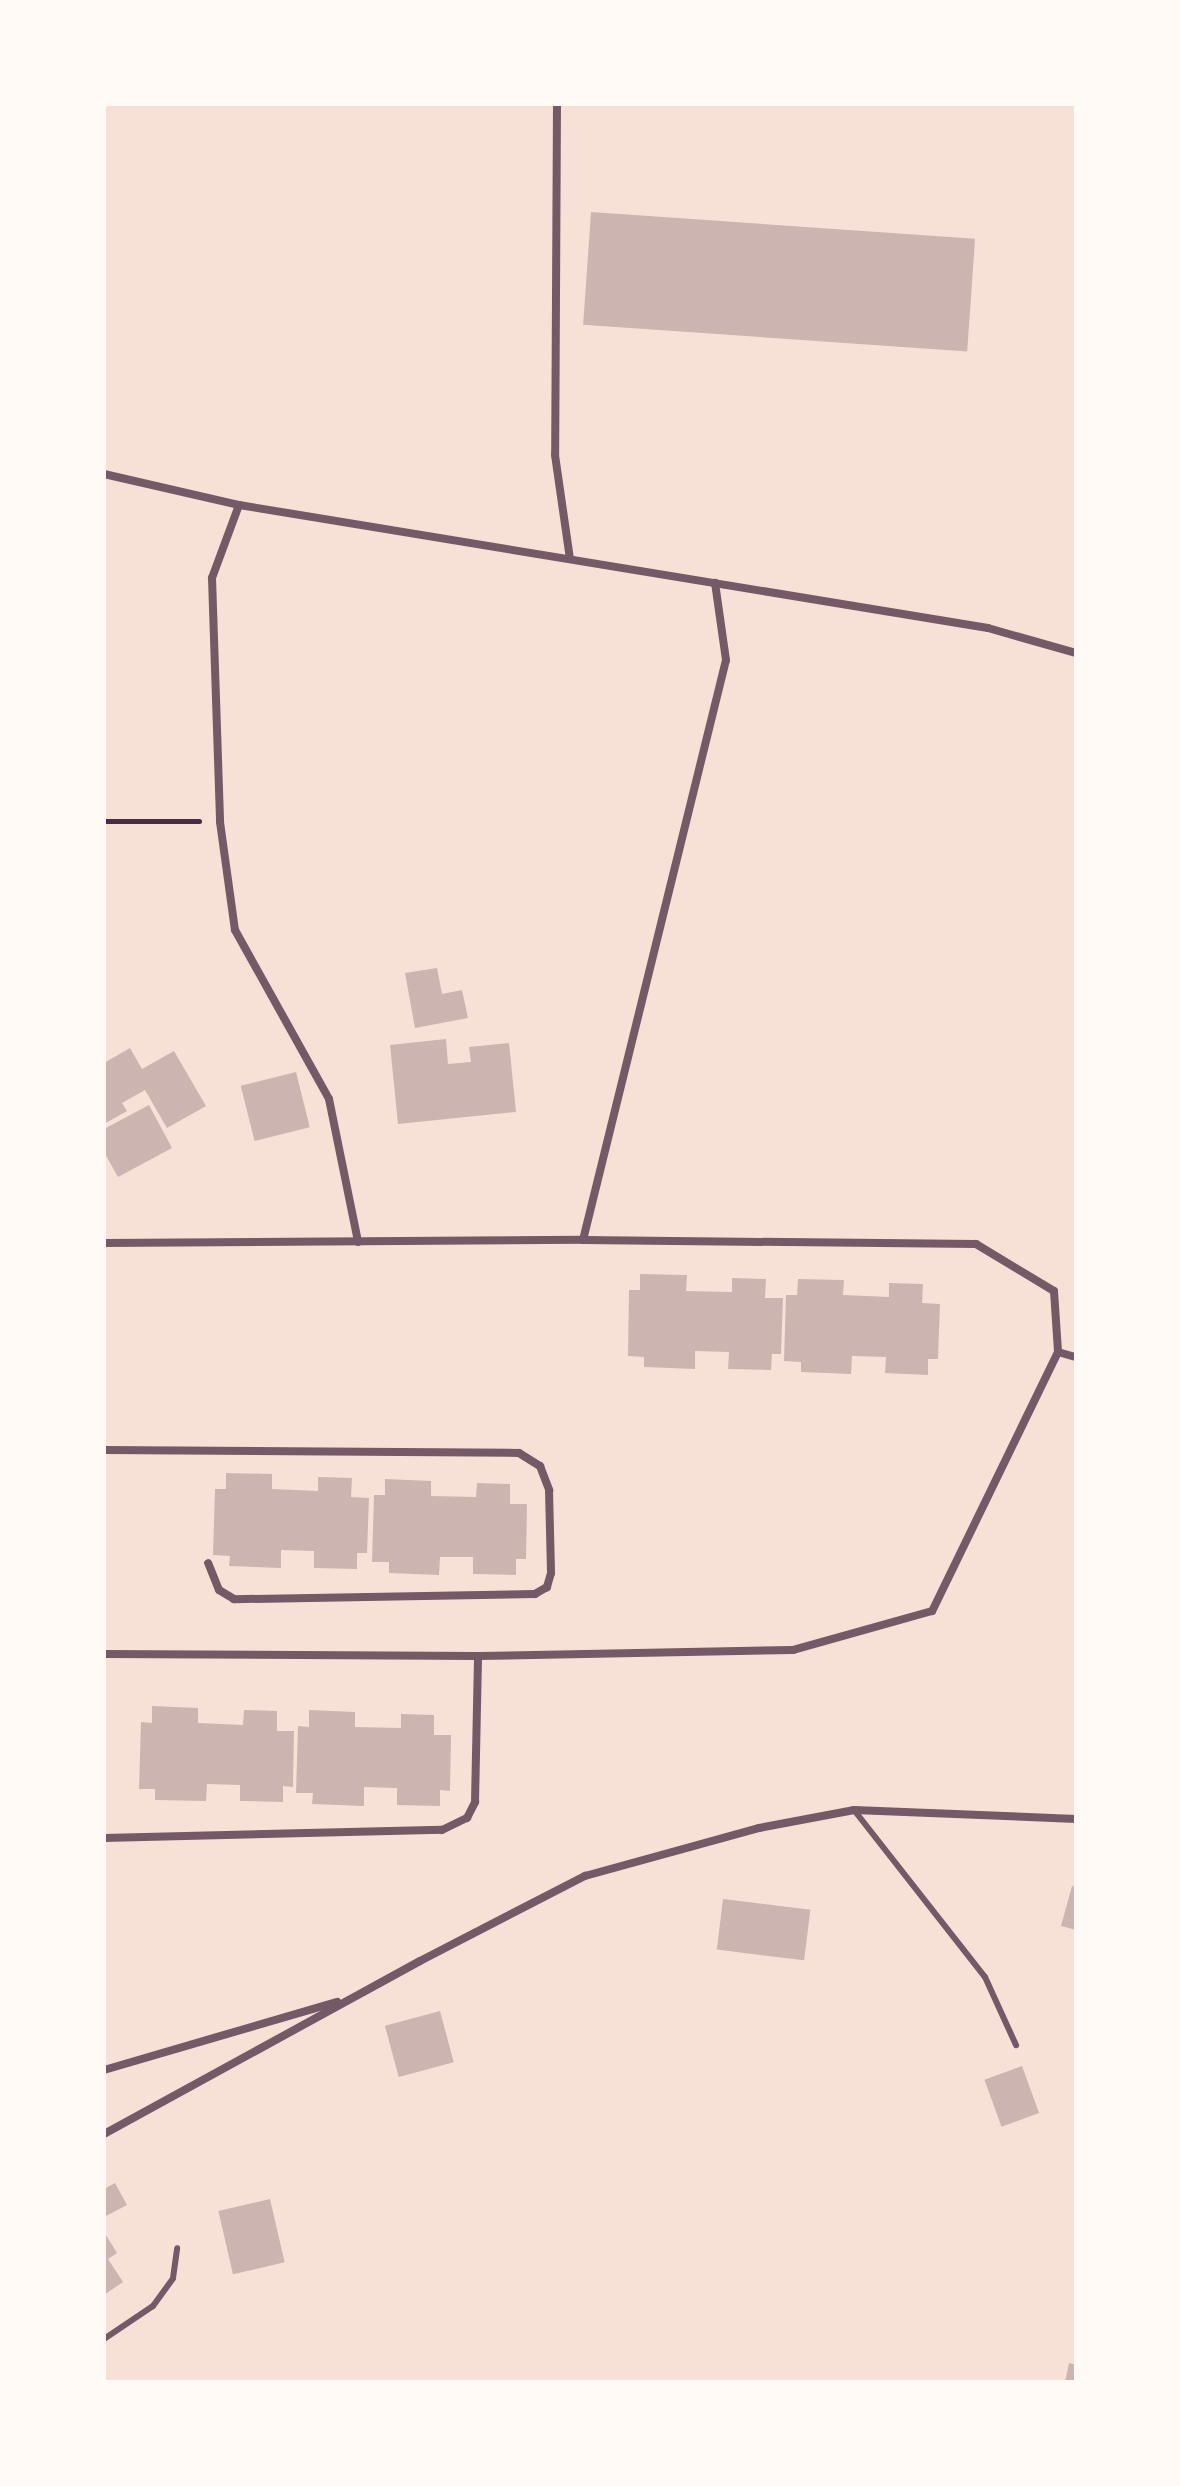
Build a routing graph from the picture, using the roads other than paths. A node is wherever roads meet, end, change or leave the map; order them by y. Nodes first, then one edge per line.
1 (557, 104) edge
2 (104, 474) edge
3 (239, 505) junction
4 (570, 559) junction
5 (715, 583) junction
6 (1076, 653) edge
7 (583, 1240) junction
8 (358, 1242) junction
9 (104, 1243) edge
10 (1058, 1352) junction
11 (1076, 1357) edge
12 (104, 1450) edge
13 (208, 1563) dead end
14 (104, 1654) edge
15 (478, 1656) junction
16 (854, 1810) junction
17 (1076, 1819) edge
18 (104, 1838) edge
19 (353, 1997) junction
20 (1016, 2045) dead end
21 (104, 2070) edge
22 (104, 2134) edge
23 (177, 2248) dead end
24 (104, 2339) edge

1 - 4 street
2 - 3 street
3 - 4 street
3 - 8 street
4 - 5 street
5 - 6 street
5 - 7 street
7 - 8 street
7 - 10 street
8 - 9 street
10 - 11 street
10 - 15 street
12 - 13 street
14 - 15 street
15 - 18 street
16 - 17 street
16 - 19 street
16 - 20 lane
19 - 21 street
19 - 22 street
23 - 24 lane

